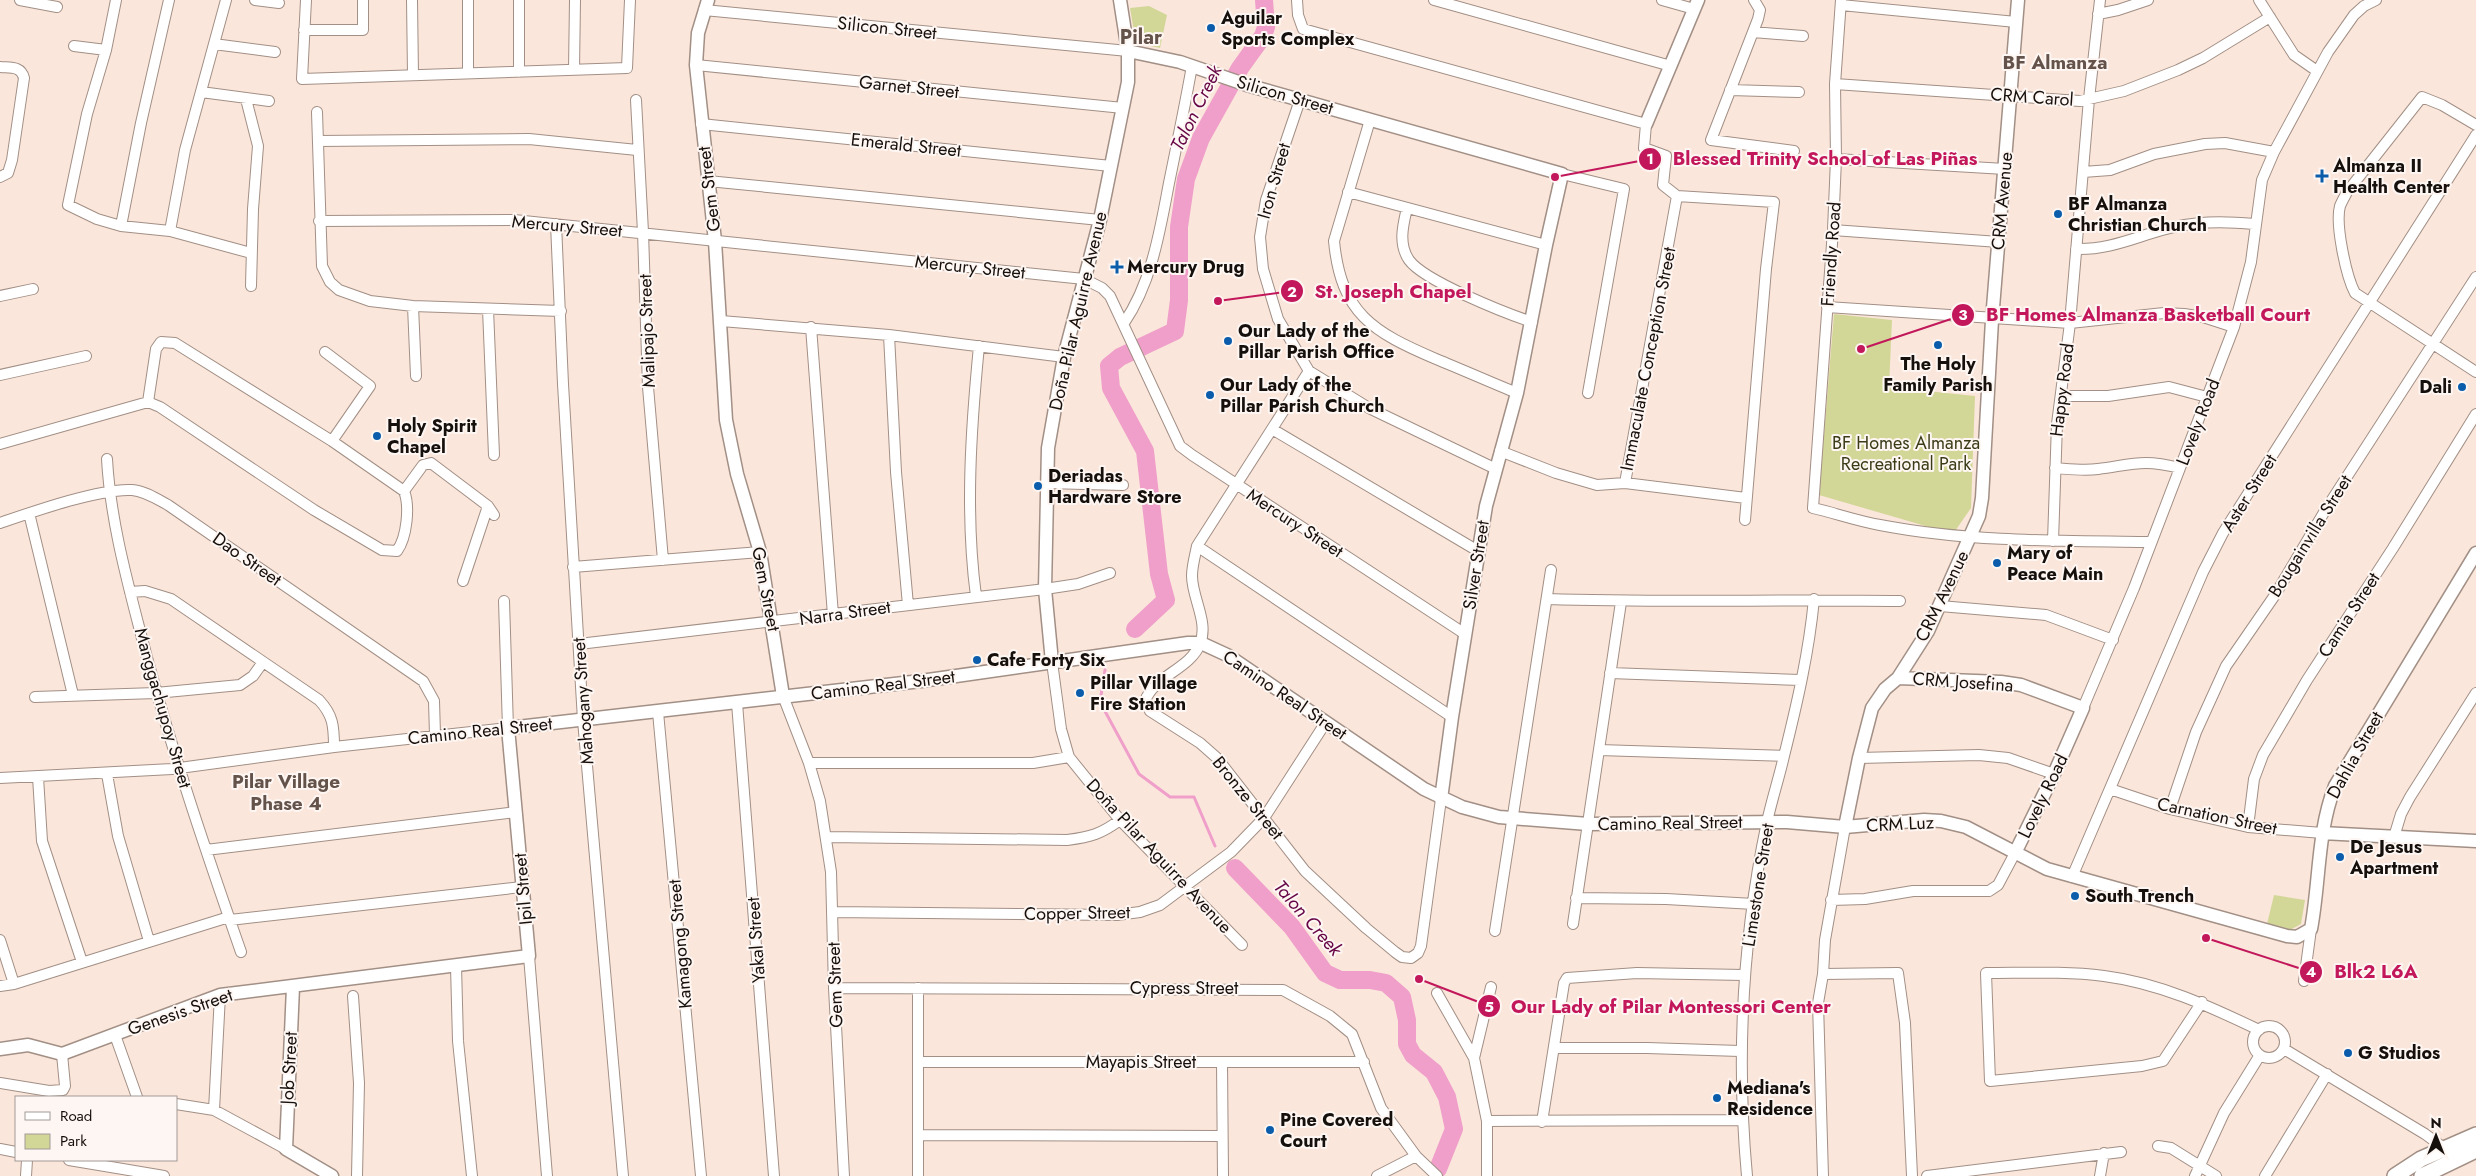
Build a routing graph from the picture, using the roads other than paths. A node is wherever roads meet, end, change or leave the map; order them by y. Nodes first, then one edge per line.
1 (25, 0) edge
2 (116, 0) edge
3 (169, 0) edge
4 (226, 0) edge
5 (255, 0) edge
6 (306, 0) edge
7 (363, 0) edge
8 (412, 0) edge
9 (468, 0) edge
10 (519, 0) edge
11 (575, 0) edge
12 (630, 0) edge
13 (1120, 0) edge
14 (1297, 0) edge
15 (1434, 0) edge
16 (1662, 0) edge
17 (1754, 0) edge
18 (2018, 0) edge
19 (2100, 0) edge
20 (2148, 0) edge
21 (2259, 0) edge
22 (2376, 0) edge
23 (279, 3) dead end
24 (1841, 3) edge
25 (2363, 3) edge
26 (1696, 4) edge
27 (706, 5) edge
28 (57, 7) dead end
29 (2098, 14) junction
30 (2270, 17) junction
31 (2016, 22) junction
32 (304, 30) junction
33 (1753, 32) junction
34 (1803, 36) dead end
35 (214, 44) junction
36 (74, 46) dead end
37 (106, 50) junction
38 (1128, 51) junction
39 (275, 52) dead end
40 (696, 65) junction
41 (1192, 66) junction
42 (1671, 66) junction
43 (0, 67) edge
44 (574, 70) junction
45 (2317, 71) junction
46 (519, 72) junction
47 (468, 74) junction
48 (413, 76) junction
49 (1835, 84) junction
50 (1730, 90) junction
51 (201, 92) junction
52 (1799, 92) dead end
53 (2010, 96) junction
54 (246, 99) junction
55 (636, 100) dead end
56 (1300, 100) junction
57 (2089, 100) junction
58 (270, 101) dead end
59 (1123, 108) junction
60 (317, 112) dead end
61 (1370, 120) junction
62 (701, 124) junction
63 (1646, 124) junction
64 (2476, 125) edge
65 (2476, 135) edge
66 (318, 141) junction
67 (637, 150) junction
68 (1794, 151) dead end
69 (2274, 152) junction
70 (1836, 159) junction
71 (1111, 166) junction
72 (2005, 170) junction
73 (2083, 172) junction
74 (1562, 174) junction
75 (4, 175) edge
76 (708, 180) junction
77 (1348, 192) junction
78 (1677, 196) junction
79 (1407, 208) junction
80 (1100, 220) junction
81 (319, 221) junction
82 (556, 224) junction
83 (2254, 224) junction
84 (121, 226) junction
85 (1832, 230) junction
86 (170, 231) junction
87 (644, 232) junction
88 (715, 240) junction
89 (1999, 242) junction
90 (1546, 245) junction
91 (2076, 249) junction
92 (251, 253) junction
93 (2476, 277) edge
94 (1084, 279) junction
95 (251, 286) dead end
96 (33, 289) dead end
97 (0, 296) edge
98 (2370, 304) junction
99 (413, 306) junction
100 (1827, 307) junction
101 (488, 309) junction
102 (561, 311) junction
103 (1992, 320) junction
104 (721, 321) junction
105 (1532, 322) junction
106 (1124, 323) junction
107 (2070, 323) junction
108 (811, 327) junction
109 (2234, 328) junction
110 (889, 335) junction
111 (2433, 344) junction
112 (979, 346) junction
113 (325, 352) dead end
114 (86, 356) dead end
115 (1064, 357) junction
116 (1309, 371) junction
117 (2476, 372) edge
118 (0, 375) edge
119 (416, 376) dead end
120 (1516, 393) junction
121 (1588, 393) dead end
122 (2060, 396) junction
123 (2206, 397) junction
124 (148, 402) junction
125 (2476, 414) edge
126 (1272, 429) junction
127 (332, 441) junction
128 (0, 444) edge
129 (1500, 451) junction
130 (494, 455) dead end
131 (108, 459) dead end
132 (2055, 468) junction
133 (2180, 468) junction
134 (1496, 469) junction
135 (1046, 483) junction
136 (1624, 483) junction
137 (1123, 484) dead end
138 (1236, 484) junction
139 (109, 491) junction
140 (404, 491) junction
141 (1746, 498) junction
142 (488, 506) junction
143 (29, 513) junction
144 (494, 515) dead end
145 (1745, 520) dead end
146 (0, 523) edge
147 (1970, 536) junction
148 (2053, 541) junction
149 (2150, 542) junction
150 (1198, 546) junction
151 (1478, 551) junction
152 (760, 552) junction
153 (2476, 553) edge
154 (663, 560) junction
155 (573, 567) junction
156 (1551, 570) dead end
157 (1110, 573) dead end
158 (463, 581) dead end
159 (1045, 589) junction
160 (130, 592) junction
161 (976, 596) junction
162 (1548, 599) junction
163 (1814, 599) junction
164 (504, 601) dead end
165 (1900, 601) dead end
166 (1621, 602) junction
167 (908, 604) junction
168 (1940, 606) junction
169 (833, 615) junction
170 (773, 622) junction
171 (1465, 634) junction
172 (2113, 640) junction
173 (1201, 643) junction
174 (579, 644) junction
175 (263, 662) junction
176 (1052, 662) junction
177 (1610, 673) junction
178 (1898, 678) junction
179 (1800, 680) junction
180 (156, 692) junction
181 (2476, 693) edge
182 (74, 695) junction
183 (783, 696) junction
184 (35, 697) dead end
185 (737, 703) junction
186 (2083, 708) junction
187 (658, 712) junction
188 (1452, 717) junction
189 (583, 720) junction
190 (1326, 722) junction
191 (508, 728) junction
192 (436, 735) junction
193 (334, 747) junction
194 (1598, 750) junction
195 (1784, 756) junction
196 (1069, 757) junction
197 (1859, 758) junction
198 (809, 763) junction
199 (180, 768) junction
200 (107, 774) junction
201 (2054, 774) junction
202 (38, 776) junction
203 (0, 778) edge
204 (2110, 789) junction
205 (1441, 799) junction
206 (2170, 809) junction
207 (516, 812) junction
208 (1264, 818) junction
209 (1512, 818) junction
210 (1120, 820) junction
211 (1767, 822) junction
212 (1808, 823) joint
213 (1588, 824) junction
214 (1845, 827) junction
215 (2248, 827) junction
216 (2322, 833) junction
217 (827, 837) junction
218 (2394, 837) junction
219 (2476, 841) edge
220 (206, 850) junction
221 (2015, 854) junction
222 (2072, 877) junction
223 (522, 887) junction
224 (1185, 887) junction
225 (1576, 898) junction
226 (1831, 900) junction
227 (1754, 904) junction
228 (833, 912) junction
229 (229, 919) junction
230 (1573, 924) dead end
231 (2311, 929) junction
232 (1495, 931) dead end
233 (0, 940) edge
234 (149, 941) junction
235 (1242, 945) dead end
236 (241, 952) dead end
237 (529, 956) junction
238 (1411, 958) joint
239 (82, 962) junction
240 (456, 966) junction
241 (1823, 974) junction
242 (1744, 975) junction
243 (2304, 981) dead end
244 (14, 984) junction
245 (0, 986) edge
246 (293, 987) junction
247 (1491, 987) dead end
248 (834, 988) junction
249 (918, 988) junction
250 (1437, 993) dead end
251 (220, 995) junction
252 (353, 996) dead end
253 (2202, 1002) junction
254 (2259, 1030) junction
255 (115, 1035) junction
256 (1554, 1048) junction
257 (0, 1049) edge
258 (2284, 1049) junction
259 (1740, 1051) junction
260 (62, 1054) junction
261 (2260, 1055) junction
262 (1474, 1058) junction
263 (918, 1062) junction
264 (1222, 1062) junction
265 (1364, 1062) junction
266 (2327, 1074) junction
267 (0, 1083) edge
268 (138, 1096) edge
269 (178, 1104) edge
270 (214, 1110) junction
271 (1742, 1120) junction
272 (1486, 1121) junction
273 (1542, 1122) junction
274 (918, 1135) junction
275 (2476, 1135) edge
276 (1222, 1136) junction
277 (2158, 1146) dead end
278 (2444, 1148) junction
279 (0, 1149) edge
280 (286, 1149) junction
281 (2476, 1150) edge
282 (15, 1152) edge
283 (2121, 1152) dead end
284 (2104, 1153) junction
285 (1416, 1156) junction
286 (27, 1161) edge
287 (72, 1161) edge
288 (142, 1161) edge
289 (104, 1171) edge
290 (139, 1171) junction
291 (2197, 1172) edge
292 (26, 1176) edge
293 (164, 1176) edge
294 (332, 1176) edge
295 (357, 1176) edge
296 (472, 1176) edge
297 (547, 1176) edge
298 (623, 1176) edge
299 (701, 1176) edge
300 (774, 1176) edge
301 (844, 1176) edge
302 (918, 1176) edge
303 (1223, 1176) edge
304 (1377, 1176) edge
305 (1437, 1176) edge
306 (1487, 1176) edge
307 (1747, 1176) edge
308 (1823, 1176) edge
309 (1912, 1176) edge
310 (1926, 1176) edge
311 (2100, 1176) edge
312 (2216, 1176) edge
313 (2265, 1176) edge
314 (2395, 1176) edge
315 (2422, 1176) edge

1 - 28 street
2 - 37 street
3 - 84 street
4 - 35 street
5 - 23 street
6 - 32 street
7 - 32 street
8 - 48 street
9 - 47 street
10 - 46 street
11 - 44 street
12 - 44 street
13 - 38 street, Doña Pilar Aguirre Avenue
14 - 63 street
15 - 42 street
16 - 26 street
17 - 33 street
18 - 31 street, CRM Avenue
19 - 29 street, Happy Road
20 - 29 street
21 - 30 street
22 - 25 street, Lovely Road
24 - 31 street
24 - 49 street, Friendly Road
25 - 45 street, Lovely Road
26 - 42 street
27 - 38 street, Silicon Street
27 - 40 street, Gem Street
29 - 57 street, Happy Road
30 - 45 street
30 - 57 street, CRM Carol
31 - 53 street, CRM Avenue
32 - 48 street
33 - 34 street
33 - 50 street
35 - 39 street
35 - 51 street
36 - 37 street
37 - 84 street
38 - 41 street, Silicon Street
38 - 59 street, Doña Pilar Aguirre Avenue
40 - 59 street, Garnet Street
40 - 62 street, Gem Street
41 - 56 street, Silicon Street
41 - 106 street
42 - 63 street
43 - 75 street
44 - 46 street
45 - 69 street, Lovely Road
46 - 47 street
47 - 48 street
49 - 53 street, CRM Carol
49 - 70 street, Friendly Road
50 - 52 street
50 - 68 street
51 - 54 street
51 - 86 street
53 - 57 street, CRM Carol
53 - 72 street, CRM Avenue
54 - 58 street
54 - 92 street
55 - 67 street, Malipajo Street
56 - 61 street, Silicon Street
56 - 116 street, Iron Street
57 - 73 street, Happy Road
59 - 71 street, Doña Pilar Aguirre Avenue
60 - 66 street
61 - 74 street, Silicon Street
61 - 77 street
62 - 71 street, Emerald Street
62 - 76 street, Gem Street
63 - 78 street
64 - 98 street
65 - 98 street, Aster Street
66 - 67 street
66 - 81 street
67 - 87 street, Malipajo Street
69 - 73 street
69 - 83 street, Lovely Road
70 - 72 street
70 - 85 street, Friendly Road
71 - 80 street, Doña Pilar Aguirre Avenue
72 - 89 street, CRM Avenue
73 - 91 street, Happy Road
74 - 90 street, Silver Street
74 - 121 street, Silicon Street
76 - 80 street
76 - 88 street, Gem Street
77 - 79 street
77 - 120 street
78 - 136 street, Immaculate Conception Street
78 - 141 street
79 - 90 street
79 - 105 street
80 - 94 street, Doña Pilar Aguirre Avenue
81 - 82 street, Mercury Street
81 - 99 street
82 - 87 street, Mercury Street
82 - 102 street, Mahogany Street
83 - 91 street
83 - 109 street, Lovely Road
84 - 86 street
85 - 89 street
85 - 100 street, Friendly Road
86 - 92 street
87 - 88 street, Mercury Street
87 - 154 street, Malipajo Street
88 - 94 street, Mercury Street
88 - 104 street, Gem Street
89 - 103 street, CRM Avenue
90 - 105 street, Silver Street
91 - 107 street, Happy Road
92 - 95 street
93 - 111 street, Bougainvilla Street
94 - 106 street, Mercury Street
94 - 115 street, Doña Pilar Aguirre Avenue
96 - 97 street
98 - 111 street
98 - 204 street, Aster Street
99 - 101 street
99 - 119 street
100 - 103 street
100 - 147 street, Friendly Road
101 - 102 street
101 - 130 street
102 - 155 street, Mahogany Street
103 - 107 street
103 - 147 street, CRM Avenue
104 - 108 street
104 - 152 street, Gem Street
105 - 120 street, Silver Street
106 - 138 street, Mercury Street
107 - 109 street
107 - 122 street, Happy Road
108 - 110 street
108 - 169 street
109 - 123 street, Lovely Road
110 - 112 street
110 - 167 street
111 - 117 street
111 - 206 street, Bougainvilla Street
112 - 115 street
112 - 161 street
113 - 127 street
114 - 118 street
115 - 135 street, Doña Pilar Aguirre Avenue
116 - 126 street
116 - 134 street, Iron Street
120 - 129 street, Silver Street
122 - 123 street
122 - 132 street, Happy Road
123 - 133 street, Lovely Road
124 - 127 street
124 - 128 street
124 - 140 street
125 - 215 street, Camia Street
126 - 138 street
126 - 151 street
127 - 140 street
129 - 134 street, Silver Street
129 - 136 street, Immaculate Conception Street
131 - 139 street, Manggachupoy Street
132 - 133 street
132 - 148 street, Happy Road
133 - 149 street, Lovely Road
134 - 151 street, Silver Street
135 - 137 street
135 - 159 street, Doña Pilar Aguirre Avenue
136 - 141 street
138 - 150 street
138 - 171 street, Mercury Street
139 - 143 street, Dao Street
139 - 160 street, Manggachupoy Street
139 - 192 street, Dao Street
140 - 142 street
141 - 145 street
142 - 144 street
142 - 158 street
143 - 146 street, Dao Street
143 - 182 street
147 - 148 street
147 - 168 street, CRM Avenue
148 - 149 street
149 - 172 street, Lovely Road
150 - 173 street
150 - 188 street
151 - 171 street, Silver Street
152 - 154 street
152 - 170 street, Gem Street
153 - 216 street, Dahlia Street
154 - 155 street
155 - 174 street, Mahogany Street
156 - 162 street
157 - 159 street, Narra Street
159 - 161 street, Narra Street
159 - 176 street, Doña Pilar Aguirre Avenue
160 - 175 street
160 - 180 street, Manggachupoy Street
161 - 167 street, Narra Street
162 - 166 street
162 - 209 street
163 - 165 street
163 - 166 street
163 - 179 street, Limestone Street
164 - 191 street, Ipil Street
166 - 177 street
167 - 169 street, Narra Street
168 - 172 street
168 - 178 street, CRM Avenue
169 - 170 street, Narra Street
170 - 174 street, Narra Street
170 - 183 street, Gem Street
171 - 188 street, Silver Street
172 - 186 street, Lovely Road
173 - 176 street, Camino Real Street
173 - 190 street, Camino Real Street
173 - 208 street, Bronze Street
174 - 189 street, Mahogany Street
175 - 180 street
175 - 193 street
176 - 183 street, Camino Real Street
176 - 196 street, Doña Pilar Aguirre Avenue
177 - 179 street
177 - 194 street
178 - 186 street, CRM Josefina
178 - 197 street, CRM Avenue
179 - 195 street, Limestone Street
180 - 182 street
180 - 199 street, Manggachupoy Street
181 - 218 street
182 - 184 street
183 - 185 street, Camino Real Street
183 - 198 street, Gem Street
185 - 187 street, Camino Real Street
185 - 300 street, Yakal Street
186 - 201 street, Lovely Road
187 - 189 street, Camino Real Street
187 - 299 street, Kamagong Street
188 - 205 street, Silver Street
189 - 191 street, Camino Real Street
189 - 298 street, Mahogany Street
190 - 205 street, Camino Real Street
190 - 208 street, Copper Street
191 - 192 street, Camino Real Street
191 - 207 street, Ipil Street
192 - 193 street, Camino Real Street
193 - 199 street, Camino Real Street
194 - 195 street
194 - 213 street
195 - 211 street, Limestone Street
196 - 198 street
196 - 210 street, Doña Pilar Aguirre Avenue
197 - 201 street
197 - 214 street, CRM Avenue
198 - 217 street, Gem Street
199 - 200 street, Camino Real Street
199 - 220 street, Manggachupoy Street
200 - 202 street, Camino Real Street
200 - 234 street
201 - 221 street, Lovely Road
202 - 203 street, Camino Real Street
202 - 239 street
204 - 206 street, Carnation Street
204 - 222 street, Aster Street
205 - 209 street, Camino Real Street
205 - 238 street, Silver Street
206 - 215 street, Carnation Street
207 - 220 street
207 - 223 street, Ipil Street
208 - 224 street, Copper Street
208 - 238 street, Bronze Street
209 - 213 street, Camino Real Street
209 - 232 street
210 - 217 street
210 - 224 street, Doña Pilar Aguirre Avenue
211 - 212 street, Camino Real Street
211 - 213 street, Camino Real Street
211 - 227 street, Limestone Street
212 - 214 street, CRM Luz
213 - 225 street
214 - 221 street, CRM Luz
214 - 226 street, CRM Avenue
215 - 216 street, Carnation Street
216 - 218 street, Carnation Street
216 - 231 street, Dahlia Street
217 - 228 street, Gem Street
218 - 219 street, Carnation Street
220 - 229 street, Manggachupoy Street
221 - 222 street, CRM Luz
221 - 226 street
222 - 231 street, CRM Luz
223 - 229 street
223 - 237 street, Ipil Street
224 - 228 street, Copper Street
224 - 235 street, Doña Pilar Aguirre Avenue
225 - 227 street
225 - 230 street
226 - 241 street, CRM Avenue
227 - 242 street, Limestone Street
228 - 248 street, Gem Street
229 - 234 street
229 - 236 street, Manggachupoy Street
231 - 243 street, Dahlia Street
233 - 244 street
234 - 239 street
237 - 240 street, Genesis Street
237 - 297 street, Ipil Street
239 - 244 street
240 - 246 street, Genesis Street
240 - 296 street
241 - 308 street, CRM Avenue
241 - 309 street
242 - 256 street
242 - 259 street, Limestone Street
244 - 245 street
246 - 251 street, Genesis Street
246 - 280 street, Job Street
247 - 262 street
248 - 249 street, Cypress Street
248 - 301 street, Gem Street
249 - 263 street
249 - 265 street, Cypress Street
250 - 262 street
251 - 255 street, Genesis Street
251 - 270 street
252 - 295 street
253 - 253 street
253 - 254 street
254 - 258 street
254 - 261 street
255 - 260 street, Genesis Street
255 - 268 street
256 - 259 street
256 - 273 street
257 - 260 street
258 - 261 street
258 - 266 street
259 - 271 street, Limestone Street
260 - 267 street
261 - 291 street
262 - 272 street
263 - 264 street, Mayapis Street
263 - 274 street
264 - 265 street, Mayapis Street
264 - 276 street
265 - 285 street, Cypress Street
266 - 278 street
266 - 313 street
269 - 270 street
270 - 280 street
271 - 273 street
271 - 307 street, Limestone Street
272 - 273 street
272 - 306 street
274 - 276 street
274 - 302 street
275 - 278 main road
276 - 303 street
277 - 291 street
278 - 314 main road
279 - 282 street
280 - 294 street
281 - 315 main road
283 - 284 street
284 - 310 street
284 - 311 street
285 - 304 street
285 - 305 street, Cypress Street
286 - 292 street
287 - 289 street
288 - 290 street
289 - 290 street
290 - 293 street
291 - 312 street

